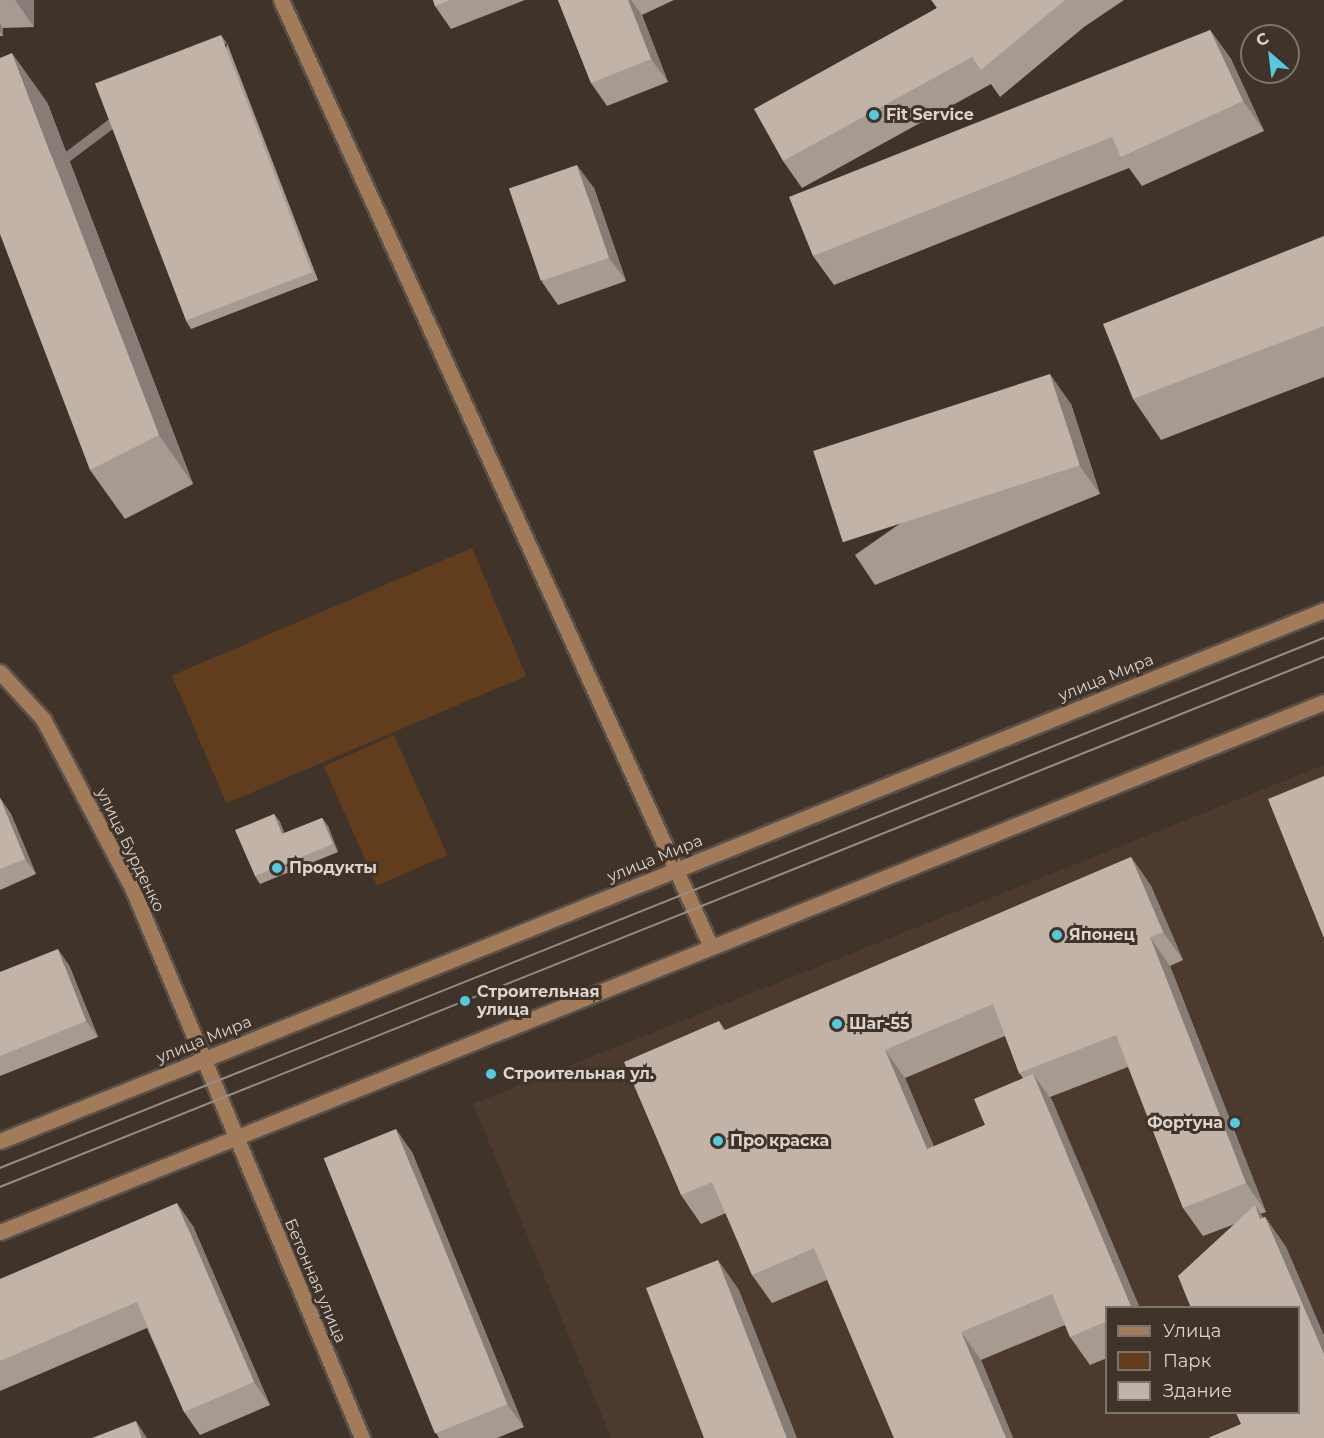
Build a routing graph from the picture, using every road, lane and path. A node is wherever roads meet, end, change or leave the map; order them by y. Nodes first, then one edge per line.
1 (281, 0) edge
2 (1324, 610) edge
3 (0, 672) edge
4 (1324, 702) edge
5 (676, 870) junction
6 (711, 947) junction
7 (202, 1060) junction
8 (234, 1138) junction
9 (0, 1141) edge
10 (0, 1232) edge
11 (362, 1438) edge

1 - 5 street
2 - 5 street, улица Мира
3 - 7 street, улица Бурденко
4 - 6 street
5 - 6 street
5 - 7 street, улица Мира
6 - 8 street
7 - 8 street, улица Бурденко
7 - 9 street, улица Мира
8 - 10 street
8 - 11 street, Бетонная улица

